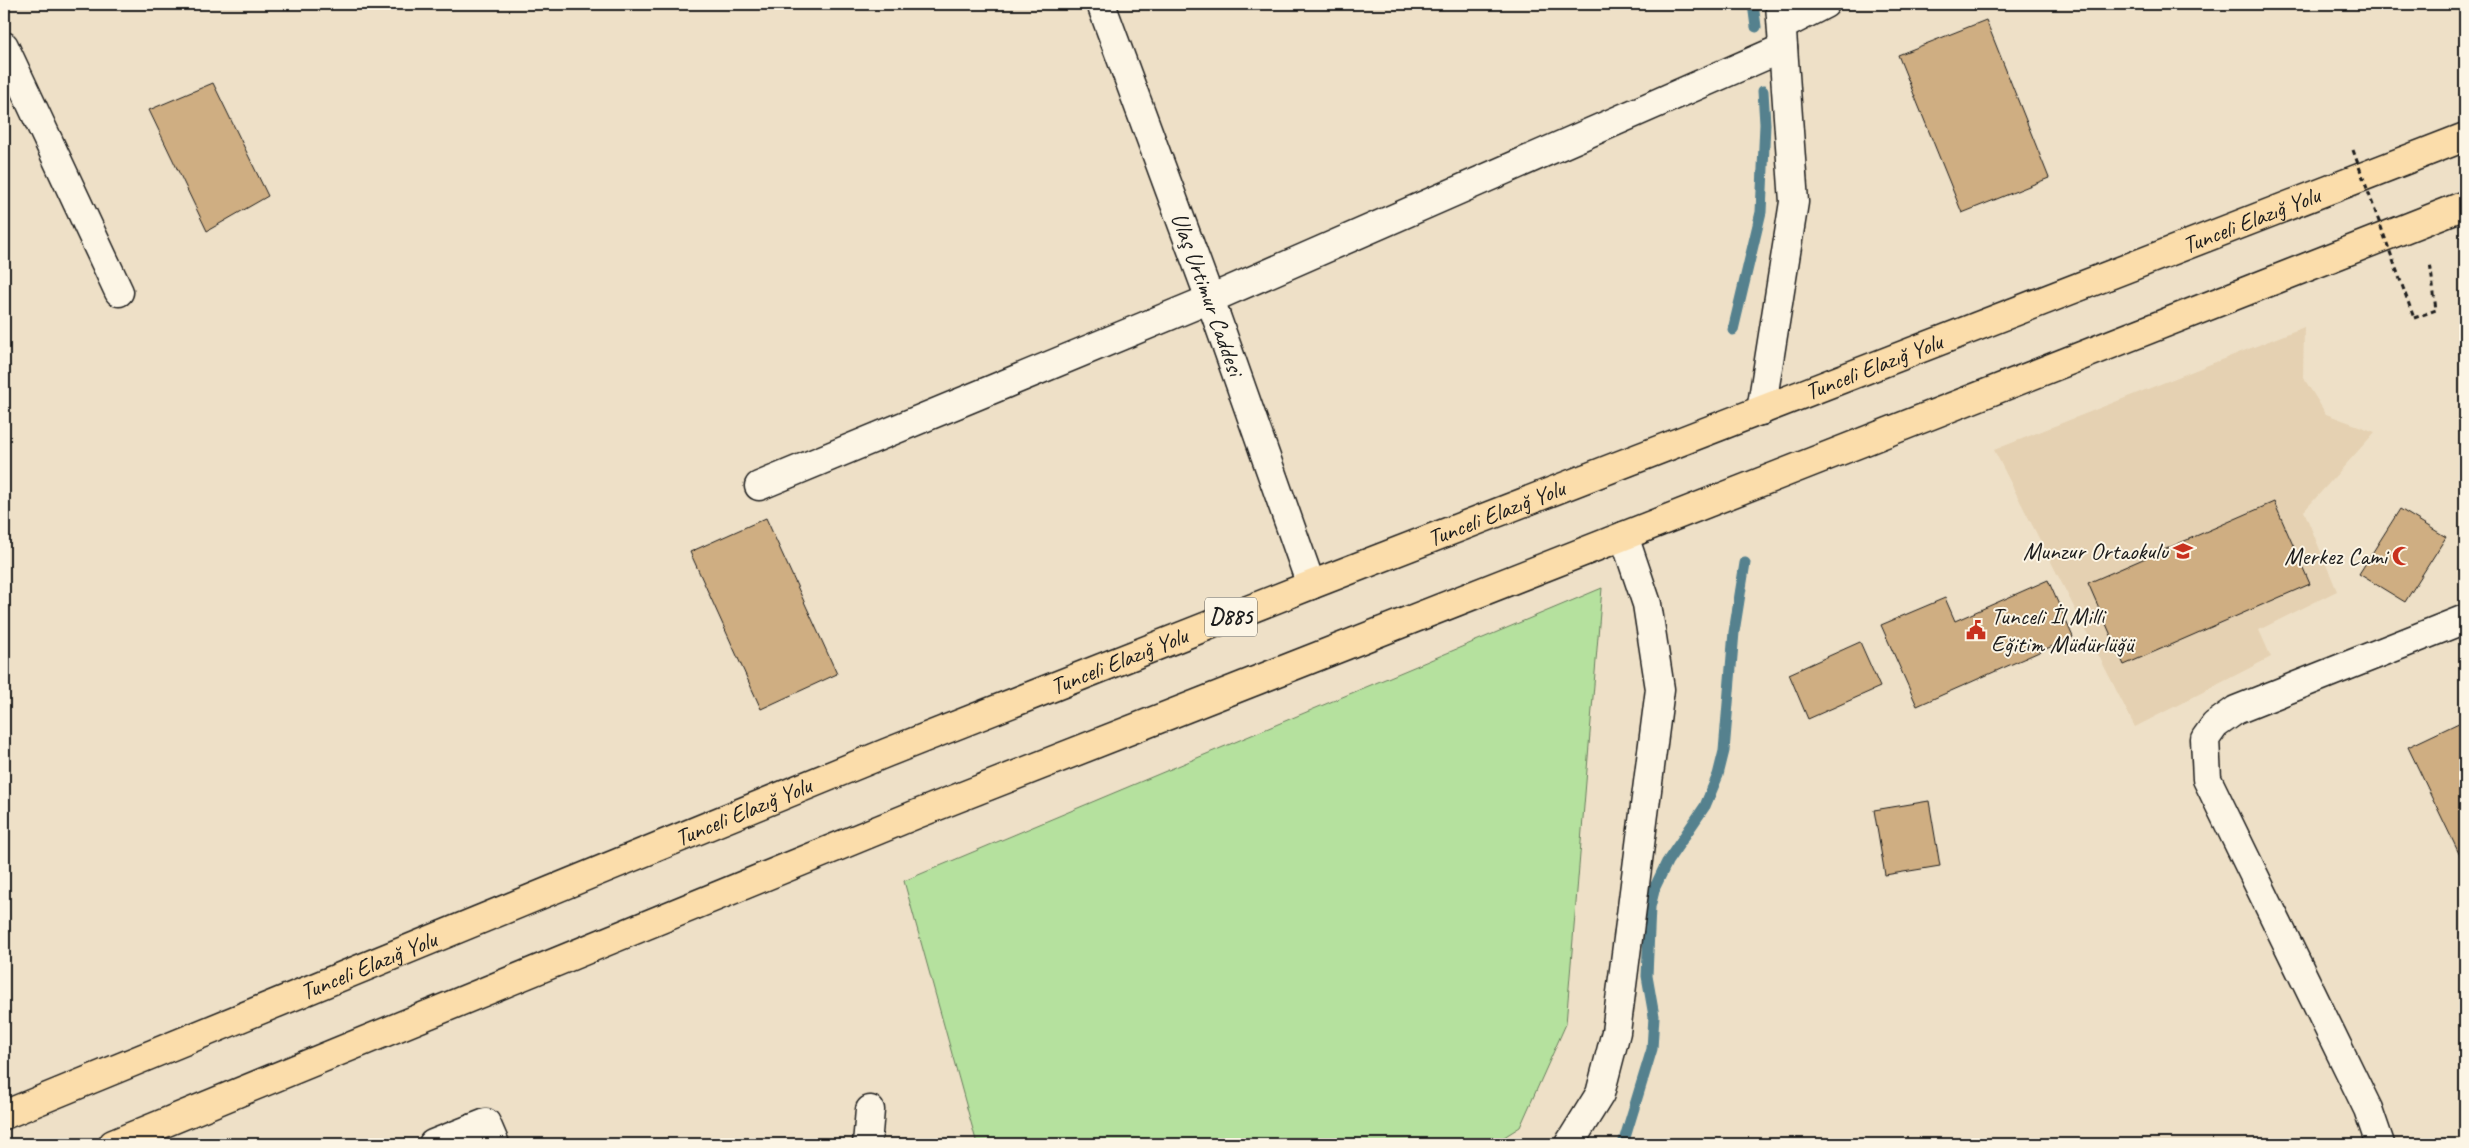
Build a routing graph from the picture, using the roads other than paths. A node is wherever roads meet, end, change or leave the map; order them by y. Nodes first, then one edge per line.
1 (1101, 4) edge
2 (1825, 4) edge
3 (1782, 26) edge
4 (4, 46) edge
5 (2465, 137) edge
6 (2465, 206) edge
7 (119, 292) dead end
8 (1210, 299) junction
9 (1761, 412) junction
10 (759, 486) dead end
11 (1624, 536) junction
12 (1311, 585) junction
13 (2465, 620) edge
14 (870, 1110) dead end
15 (4, 1116) edge
16 (144, 1138) edge
17 (113, 1144) edge
18 (434, 1144) edge
19 (495, 1144) edge
20 (867, 1144) edge
21 (1569, 1144) edge
22 (2380, 1144) edge

1 - 8 street, Ulaş Urtimur Caddesi
2 - 3 street
3 - 8 street
3 - 9 street
4 - 7 street
5 - 9 main road, Tunceli Elazığ Yolu / D885
6 - 11 main road
8 - 10 street
8 - 12 street, Ulaş Urtimur Caddesi
9 - 12 main road, Tunceli Elazığ Yolu / D885
11 - 16 main road
11 - 21 street
12 - 15 main road, Tunceli Elazığ Yolu / D885
13 - 22 street
14 - 20 street
16 - 17 main road
18 - 19 street

